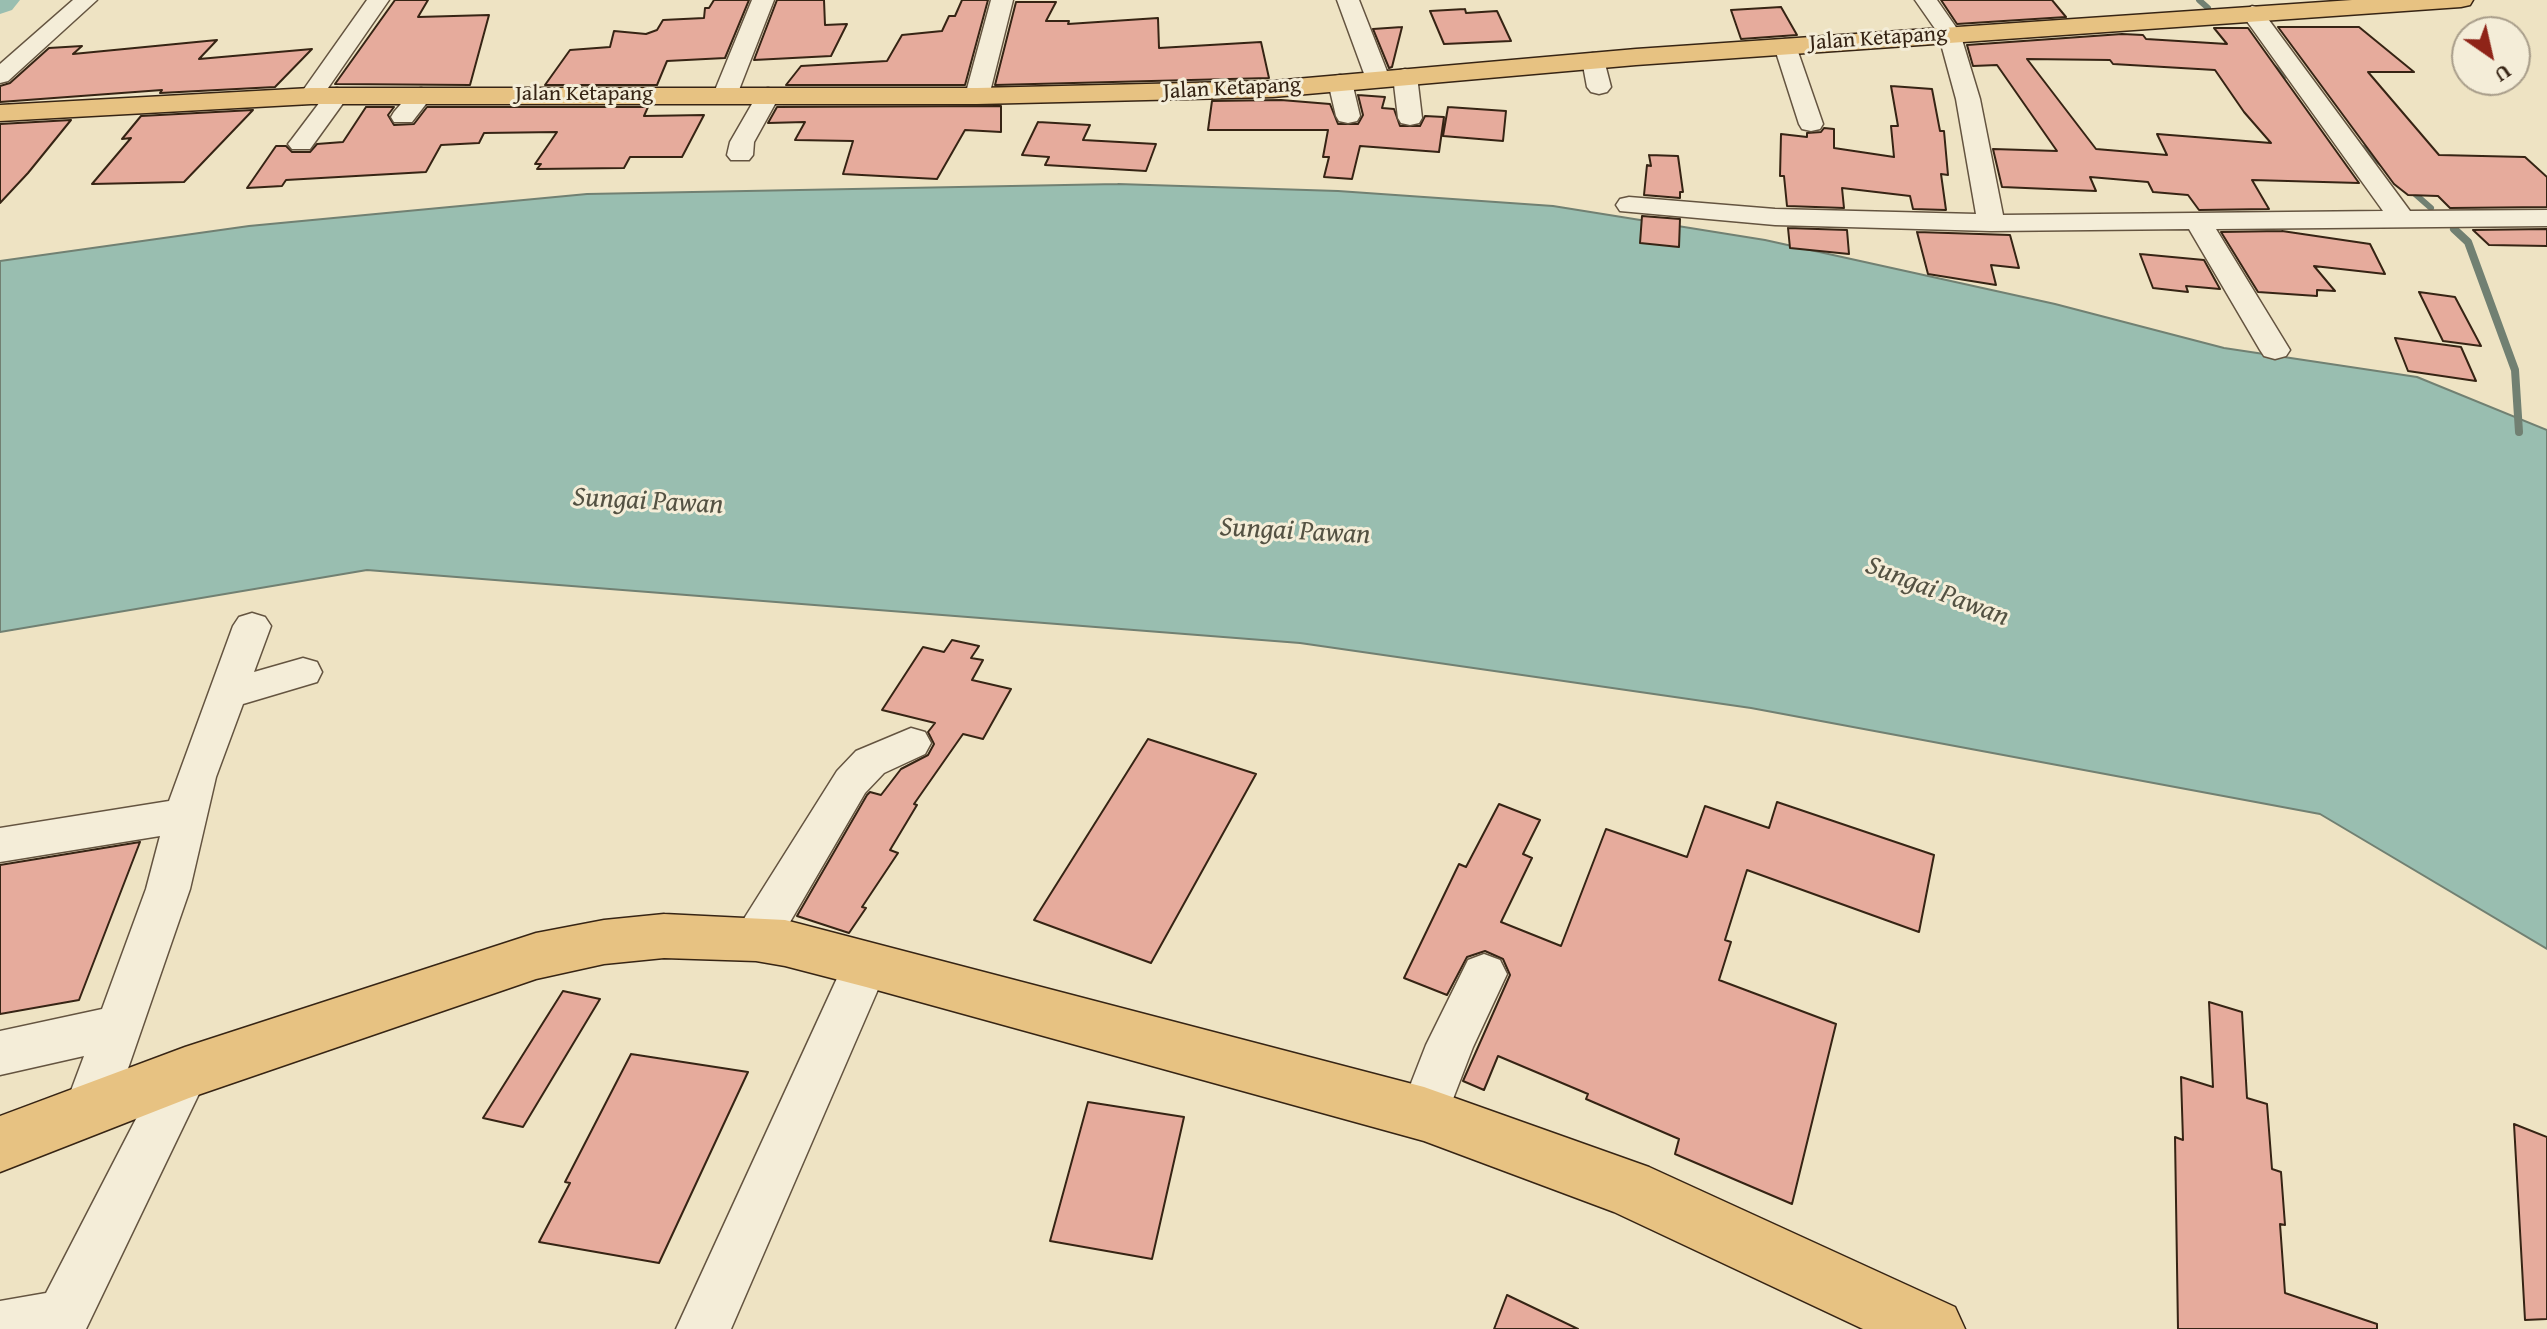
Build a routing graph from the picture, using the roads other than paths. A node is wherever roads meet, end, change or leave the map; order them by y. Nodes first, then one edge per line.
1 (86, 0) edge
2 (378, 0) edge
3 (763, 0) edge
4 (1002, 0) edge
5 (1348, 0) edge
6 (1926, 0) edge
7 (2461, 0) edge
8 (2252, 13) junction
9 (1949, 33) junction
10 (1785, 46) junction
11 (1593, 60) junction
12 (0, 76) edge
13 (1405, 76) junction
14 (1378, 79) junction
15 (1340, 82) junction
16 (1599, 87) dead end
17 (421, 95) junction
18 (725, 95) junction
19 (768, 95) junction
20 (324, 96) junction
21 (977, 96) junction
22 (0, 113) edge
23 (1348, 116) dead end
24 (403, 117) dead end
25 (1410, 118) dead end
26 (1811, 124) dead end
27 (301, 144) dead end
28 (740, 155) dead end
29 (1629, 205) dead end
30 (2547, 218) edge
31 (2402, 219) junction
32 (2197, 220) junction
33 (1991, 223) junction
34 (2275, 350) dead end
35 (252, 626) dead end
36 (303, 672) dead end
37 (226, 694) junction
38 (911, 743) dead end
39 (188, 815) junction
40 (0, 845) edge
41 (756, 939) junction
42 (866, 964) junction
43 (1484, 974) dead end
44 (116, 1027) junction
45 (0, 1053) edge
46 (185, 1073) junction
47 (88, 1112) junction
48 (1424, 1114) junction
49 (0, 1144) edge
50 (60, 1323) edge
51 (0, 1328) edge
52 (703, 1329) edge
53 (1933, 1329) edge

1 - 12 street
2 - 20 street
3 - 18 street
4 - 21 street
5 - 14 street
6 - 9 street
7 - 8 main road, Jalan Ketapang
8 - 9 main road, Jalan Ketapang
8 - 31 street
9 - 10 main road, Jalan Ketapang
9 - 33 street
10 - 11 main road, Jalan Ketapang
10 - 26 street
11 - 13 main road, Jalan Ketapang
11 - 16 street
13 - 14 main road, Jalan Ketapang
13 - 25 street
14 - 15 main road, Jalan Ketapang
15 - 21 main road, Jalan Ketapang
15 - 23 street
17 - 18 main road, Jalan Ketapang
17 - 20 main road, Jalan Ketapang
17 - 24 street
18 - 19 main road, Jalan Ketapang
19 - 21 main road, Jalan Ketapang
19 - 28 street
20 - 22 main road, Jalan Ketapang
20 - 27 street
29 - 33 street
30 - 31 street
31 - 32 street
32 - 33 street
32 - 34 street
35 - 37 street
36 - 37 street
37 - 39 street
38 - 41 street
39 - 40 street
39 - 44 street
41 - 42 main road
41 - 46 main road
42 - 48 main road
42 - 52 street
43 - 48 street
44 - 45 street
44 - 47 street
46 - 47 main road
46 - 50 street
47 - 49 main road
48 - 53 main road
50 - 51 street

